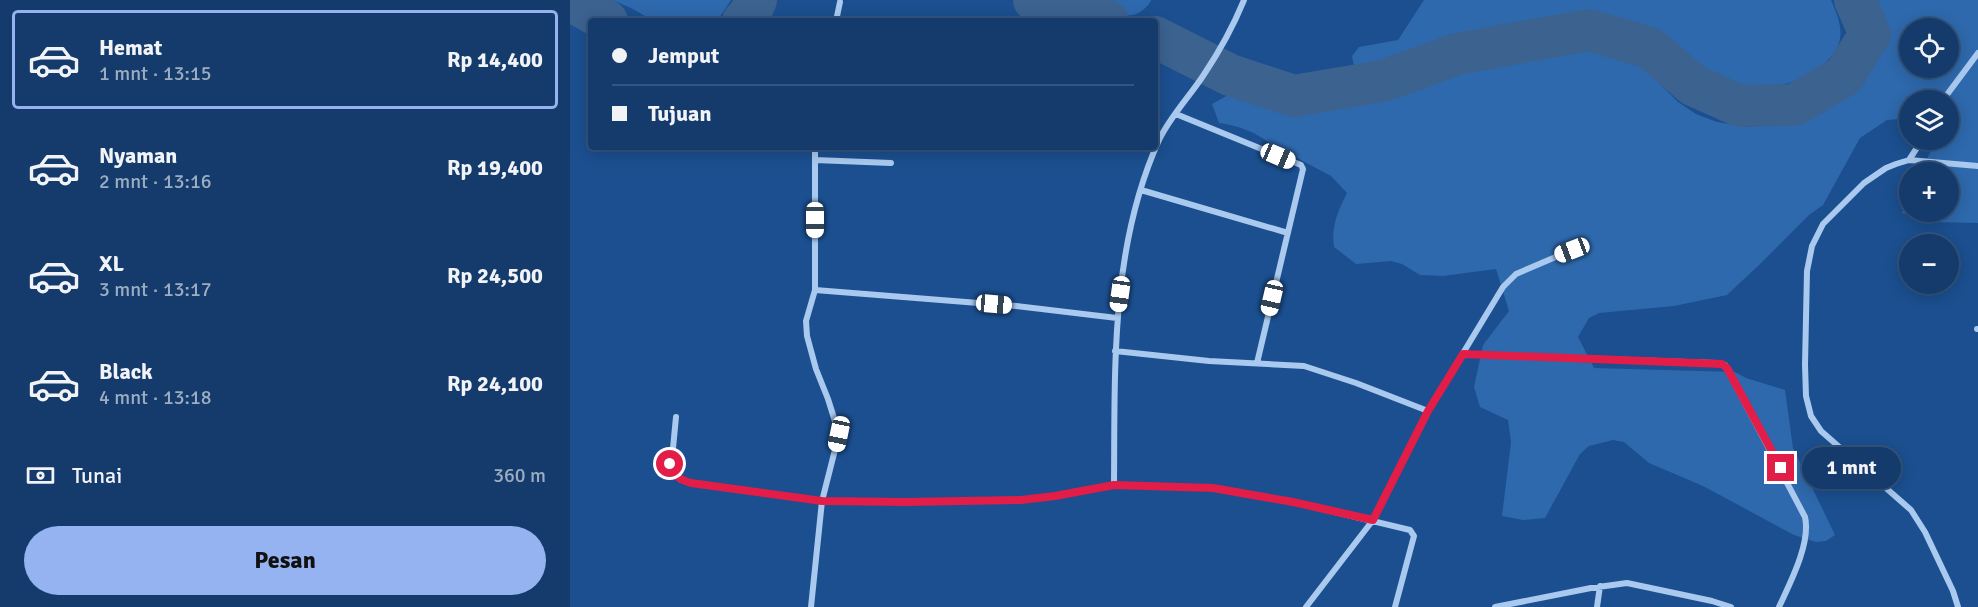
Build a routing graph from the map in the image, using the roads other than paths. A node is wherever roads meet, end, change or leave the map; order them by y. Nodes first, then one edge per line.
1 (1244, 0) edge
2 (840, 2) dead end
3 (837, 18) edge
4 (1978, 53) edge
5 (1950, 90) edge
6 (1176, 114) junction
7 (1158, 143) edge
8 (815, 150) edge
9 (1156, 150) edge
10 (1916, 150) edge
11 (815, 160) junction
12 (1909, 160) junction
13 (891, 163) dead end
14 (1978, 166) edge
15 (1141, 190) junction
16 (1288, 232) junction
17 (1572, 250) dead end
18 (815, 290) junction
19 (1117, 318) junction
20 (1115, 351) junction
21 (1463, 354) junction
22 (1257, 363) junction
23 (1428, 411) junction
24 (676, 417) dead end
25 (1114, 485) junction
26 (822, 501) junction
27 (1373, 520) junction
28 (1600, 586) junction
29 (811, 607) edge
30 (1306, 607) edge
31 (1395, 607) edge
32 (1495, 607) edge
33 (1596, 607) edge
34 (1731, 607) edge
35 (1779, 607) edge
36 (1958, 607) edge

1 - 6 street
2 - 3 street
4 - 5 street
6 - 7 street
6 - 16 street
8 - 11 street
9 - 15 street
10 - 12 street
11 - 13 street
11 - 18 street
12 - 14 street
12 - 36 street
15 - 16 street
15 - 19 street
16 - 22 street
17 - 21 street
18 - 19 street
18 - 26 street
19 - 20 street
20 - 22 street
20 - 25 street
21 - 23 street
21 - 35 street
22 - 23 street
23 - 27 street
24 - 26 street
25 - 26 street
25 - 27 street
26 - 29 street
27 - 30 street
27 - 31 street
28 - 32 street
28 - 33 street
28 - 34 street

